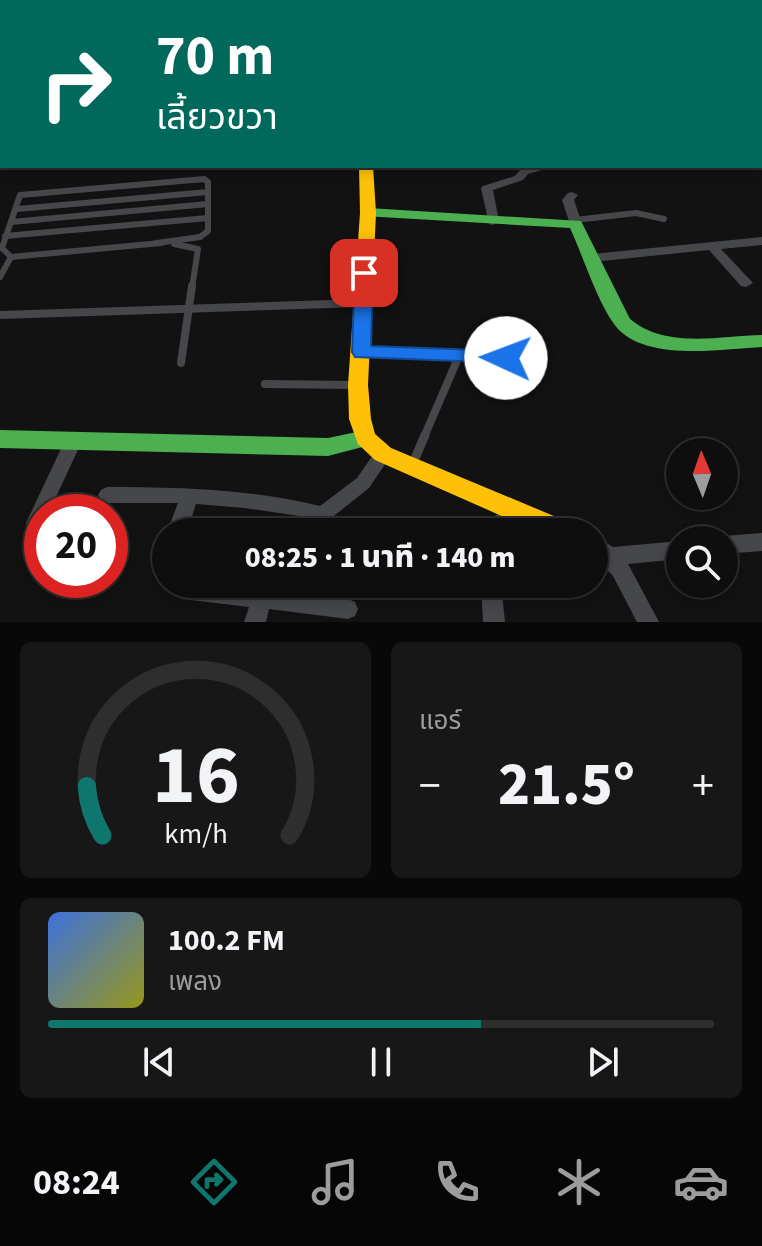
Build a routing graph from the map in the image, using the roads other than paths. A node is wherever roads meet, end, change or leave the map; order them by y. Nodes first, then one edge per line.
1 (366, 168) edge
2 (541, 168) edge
3 (208, 192) junction
4 (572, 195) dead end
5 (208, 204) junction
6 (17, 209) junction
7 (368, 213) junction
8 (208, 218) junction
9 (664, 219) dead end
10 (493, 221) junction
11 (11, 222) junction
12 (576, 222) junction
13 (5, 236) junction
14 (762, 241) edge
15 (157, 243) junction
16 (712, 246) junction
17 (11, 257) junction
18 (592, 258) junction
19 (0, 277) edge
20 (746, 283) dead end
21 (362, 303) junction
22 (191, 310) junction
23 (0, 315) edge
24 (762, 341) edge
25 (362, 352) junction
26 (459, 356) junction
27 (506, 358) dead end
28 (181, 363) dead end
29 (265, 384) dead end
30 (358, 385) junction
31 (366, 438) junction
32 (0, 439) edge
33 (73, 441) junction
34 (383, 454) junction
35 (416, 456) dead end
36 (48, 494) edge
37 (128, 495) edge
38 (190, 495) junction
39 (518, 512) junction
40 (326, 515) junction
41 (182, 518) edge
42 (321, 518) edge
43 (508, 518) edge
44 (532, 518) edge
45 (762, 542) edge
46 (738, 544) edge
47 (666, 551) edge
48 (608, 553) edge
49 (613, 556) junction
50 (261, 598) edge
51 (296, 598) edge
52 (492, 598) edge
53 (348, 609) dead end
54 (255, 622) edge
55 (494, 622) edge
56 (648, 622) edge

1 - 7 street
2 - 10 street
3 - 5 lane
3 - 6 lane
3 - 6 lane
4 - 12 street
5 - 8 lane
5 - 11 lane
6 - 11 lane
7 - 10 street
7 - 21 street
8 - 13 lane
8 - 15 lane
9 - 12 lane
10 - 12 street
11 - 13 lane
12 - 18 street
13 - 17 lane
14 - 16 street
15 - 17 lane
15 - 22 lane
16 - 18 street
16 - 20 street
17 - 19 lane
18 - 24 street
21 - 22 lane
21 - 25 street
22 - 23 lane
22 - 28 lane
25 - 26 lane
25 - 30 street
26 - 27 lane
26 - 35 lane
29 - 30 lane
30 - 31 street
31 - 33 street
31 - 34 street
32 - 33 street
33 - 36 street
34 - 39 street
34 - 40 street
37 - 38 street
38 - 40 street
38 - 41 street
39 - 43 street
39 - 44 street
40 - 42 street
45 - 46 street
47 - 49 street
48 - 49 street
49 - 56 street
50 - 54 street
51 - 53 street
52 - 55 street

